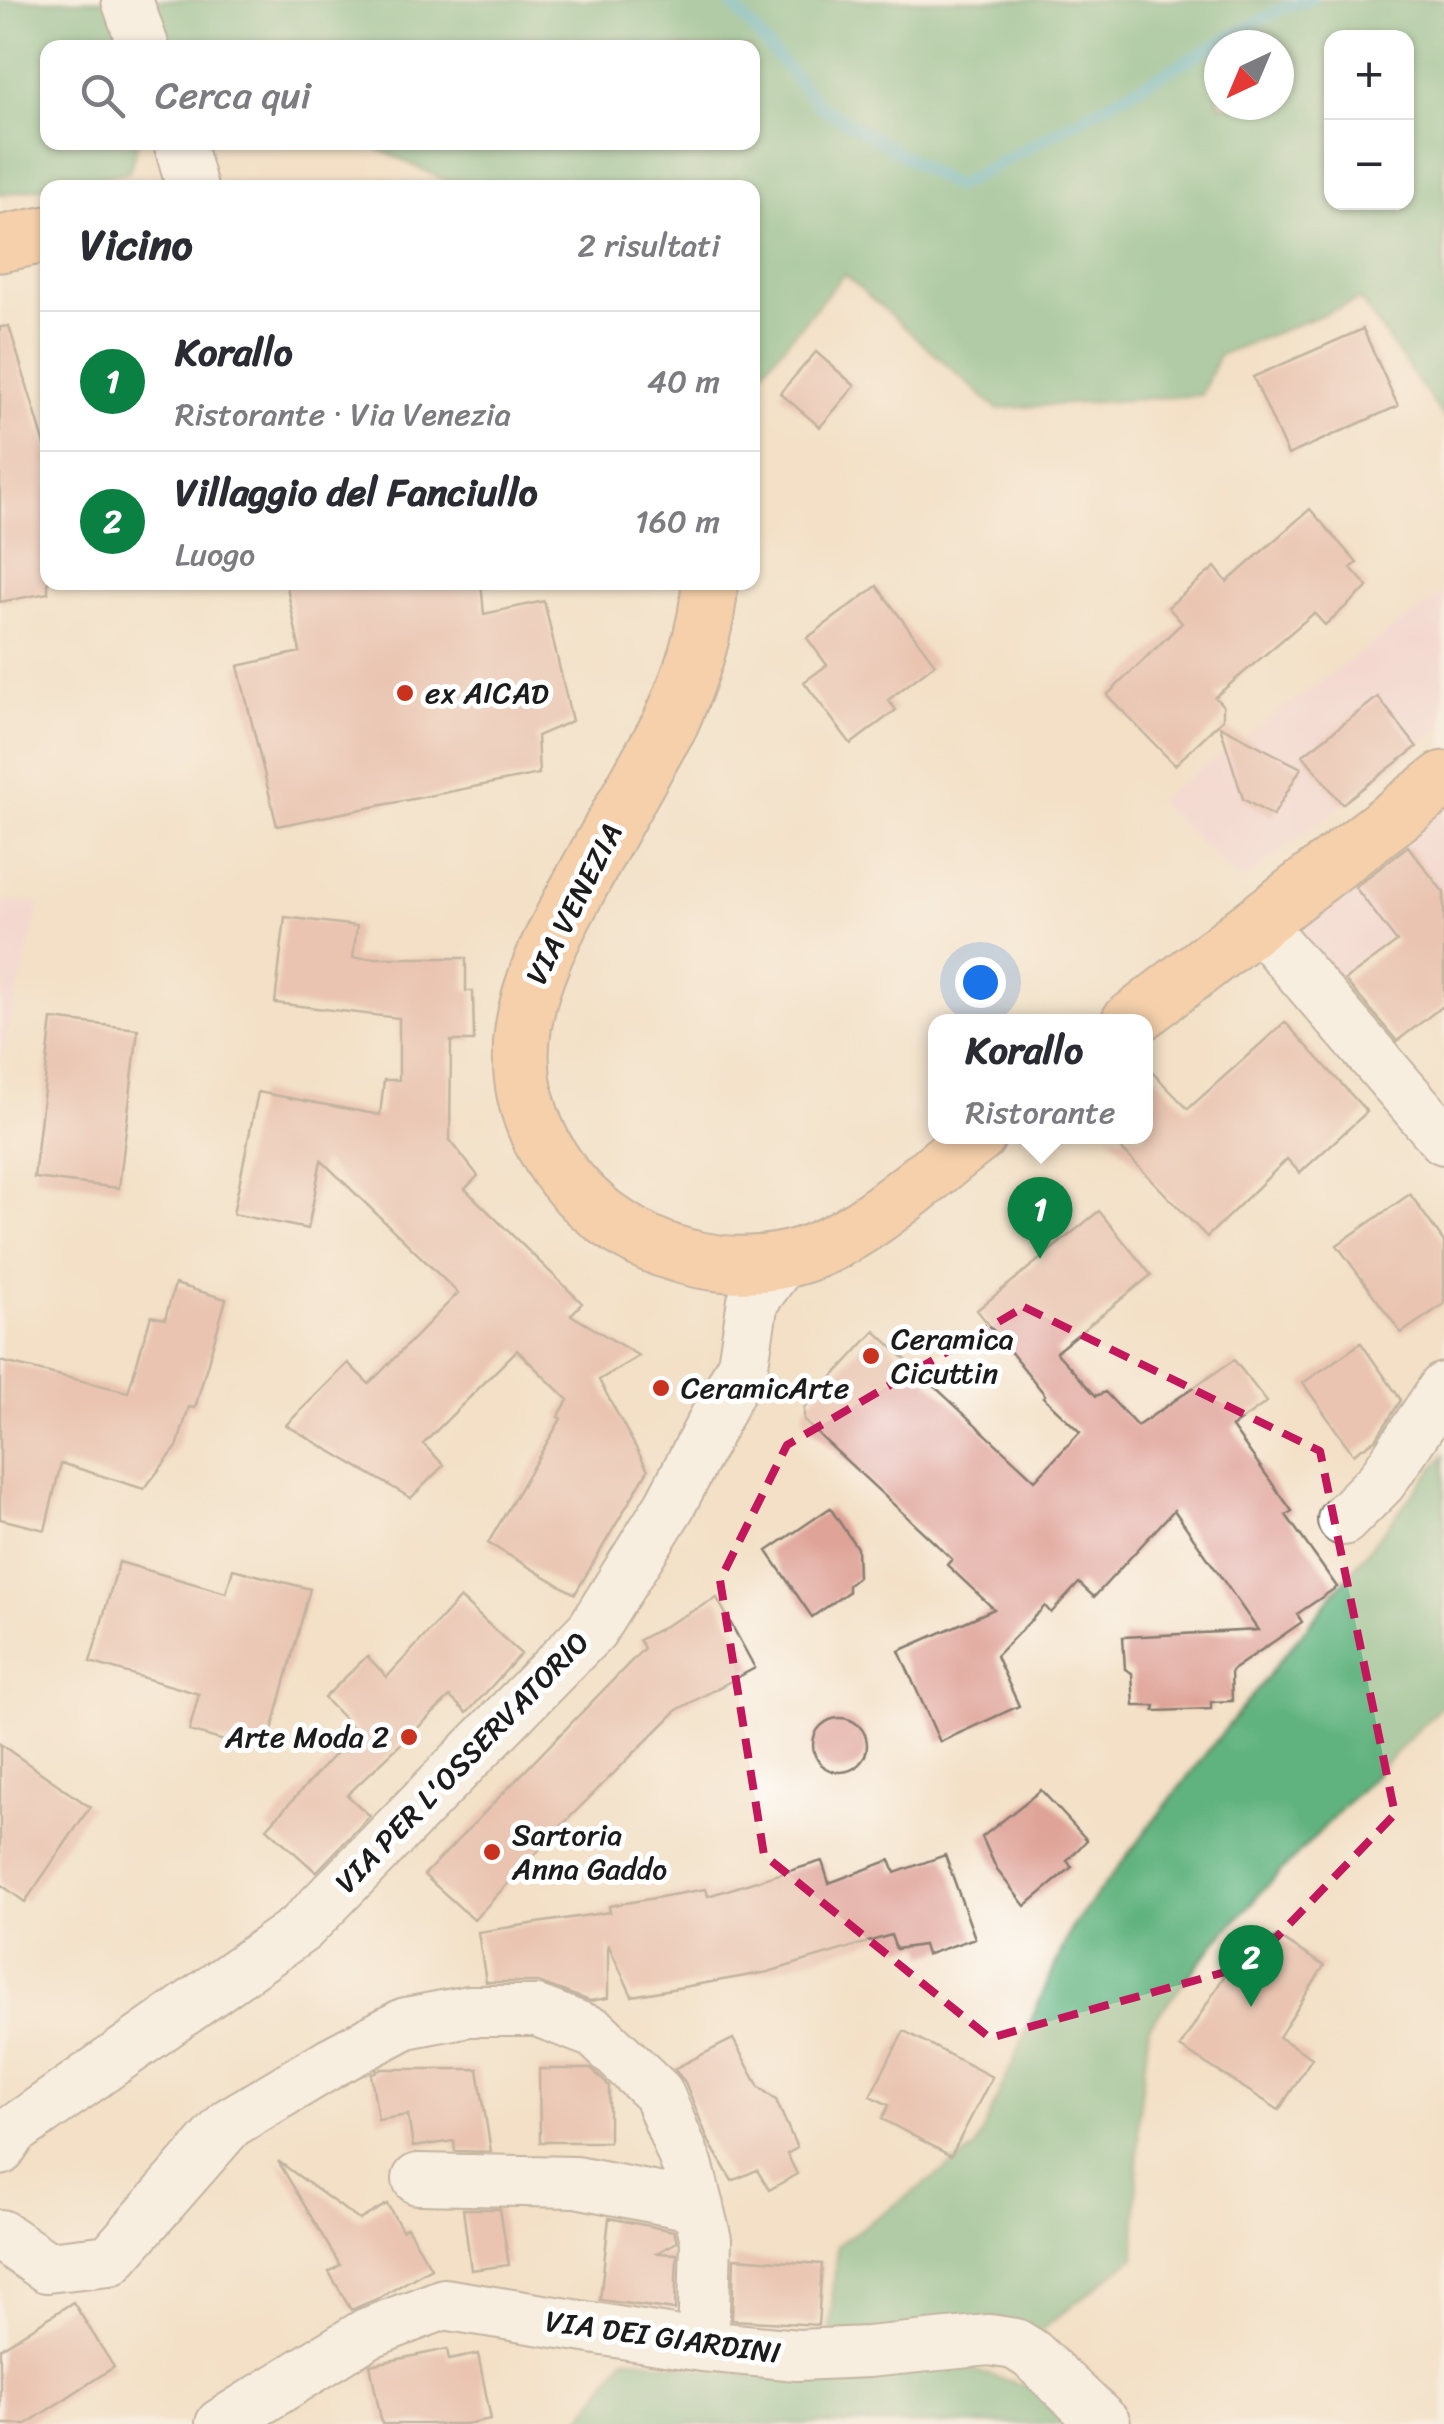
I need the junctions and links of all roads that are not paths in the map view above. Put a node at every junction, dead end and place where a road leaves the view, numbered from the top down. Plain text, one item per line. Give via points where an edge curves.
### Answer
1 (127, 0) edge
2 (141, 40) edge
3 (181, 150) edge
4 (190, 180) edge
5 (40, 236) edge
6 (0, 244) edge
7 (710, 590) edge
8 (1444, 779) edge
9 (1258, 924) junction
10 (1140, 1014) edge
11 (1444, 1139) edge
12 (967, 1144) edge
13 (784, 1260) junction
14 (1444, 1388) edge
15 (1343, 1520) dead end
16 (0, 2150) edge
17 (418, 2179) dead end
18 (698, 2206) junction
19 (0, 2234) edge
20 (703, 2346) junction
21 (221, 2424) edge
22 (1105, 2424) edge

1 - 2 street
3 - 4 street
5 - 6 main road
7 - 13 main road, VIA VENEZIA via 708,615 670,724 544,953 529,992 522,1063 532,1114 556,1164 619,1230 711,1263
8 - 9 main road
9 - 10 main road
9 - 11 street
12 - 13 main road, VIA VENEZIA via 854,1230
13 - 16 street, VIA PER L'OSSERVATORIO via 753,1301 742,1364 670,1506 592,1630 301,1928 13,2131
14 - 15 street via 1381,1482
17 - 18 street via 576,2182
18 - 19 street via 658,2094 595,2033 537,2011 470,2011 406,2024 230,2123 110,2260 47,2266
18 - 20 street via 706,2240
20 - 21 street, VIA DEI GIARDINI via 444,2304 368,2332
20 - 22 street, VIA DEI GIARDINI via 797,2356 989,2340 1015,2344

